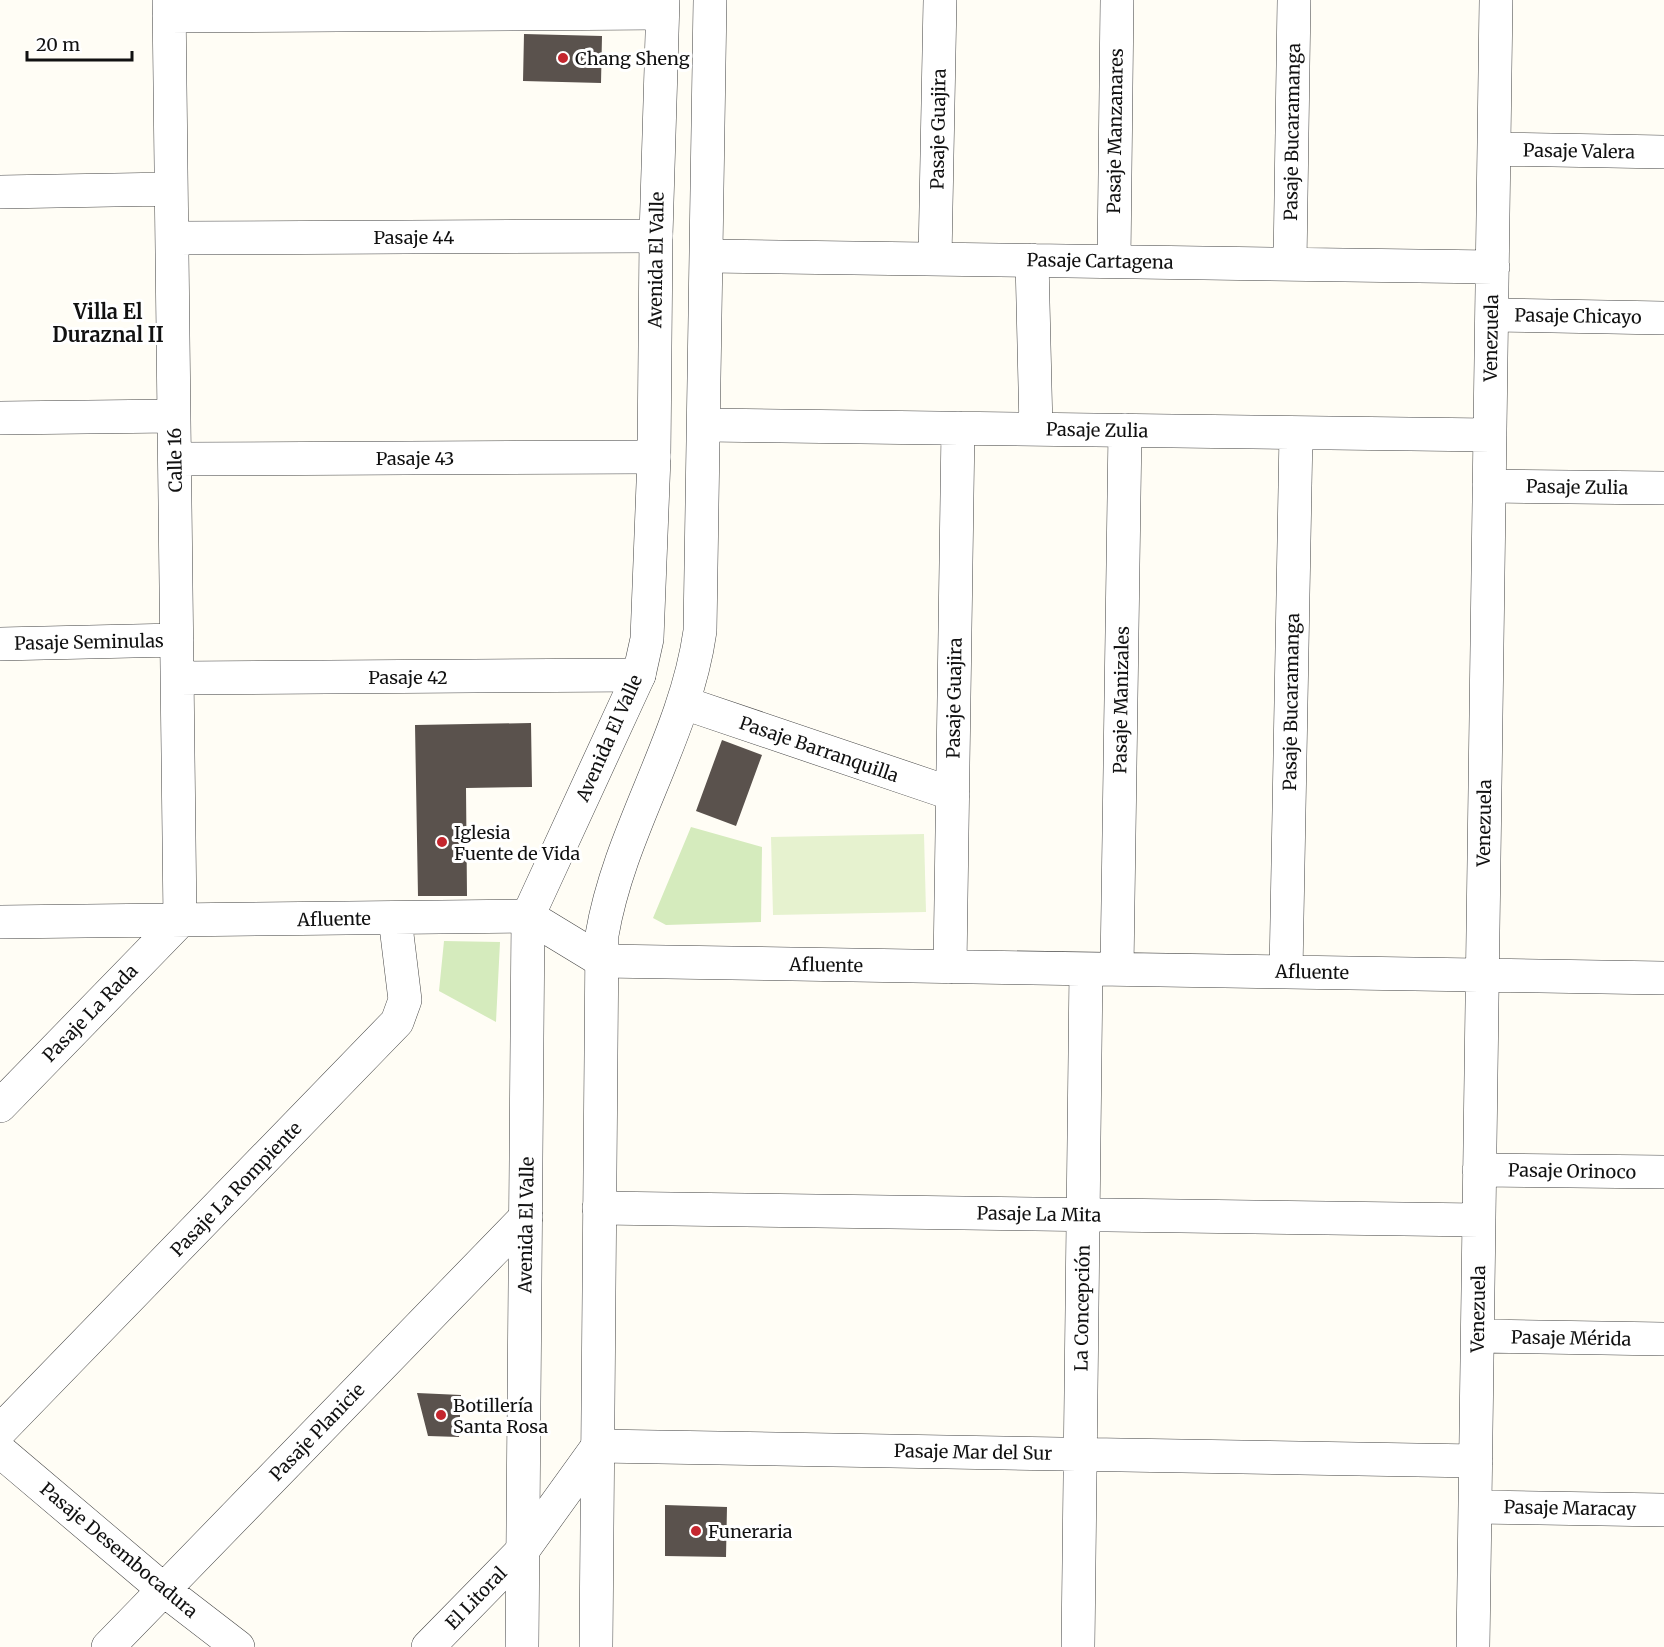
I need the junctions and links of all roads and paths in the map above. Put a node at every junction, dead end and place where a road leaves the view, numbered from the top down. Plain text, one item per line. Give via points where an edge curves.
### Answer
1 (710, 0) edge
2 (940, 0) edge
3 (1117, 0) edge
4 (1294, 0) edge
5 (1496, 0) edge
6 (663, 7) edge
7 (169, 8) edge
8 (1494, 149) junction
9 (1664, 152) edge
10 (171, 189) junction
11 (0, 192) edge
12 (656, 236) junction
13 (172, 238) junction
14 (707, 256) junction
15 (935, 259) junction
16 (1032, 260) junction
17 (1114, 261) junction
18 (1290, 264) junction
19 (1493, 267) junction
20 (1492, 315) junction
21 (1664, 318) edge
22 (174, 416) junction
23 (0, 418) edge
24 (705, 425) junction
25 (958, 429) junction
26 (1036, 429) junction
27 (1125, 430) junction
28 (1296, 433) junction
29 (1490, 435) junction
30 (654, 457) junction
31 (175, 459) junction
32 (1489, 486) junction
33 (1664, 488) edge
34 (177, 640) junction
35 (0, 644) edge
36 (639, 675) junction
37 (178, 678) junction
38 (684, 703) junction
39 (953, 794) junction
40 (528, 916) junction
41 (395, 918) junction
42 (180, 921) junction
43 (0, 922) edge
44 (602, 961) junction
45 (950, 967) junction
46 (1101, 969) junction
47 (1286, 972) junction
48 (1482, 975) junction
49 (1664, 978) edge
50 (0, 1106) edge
51 (1479, 1170) junction
52 (1664, 1172) edge
53 (599, 1208) junction
54 (1083, 1215) junction
55 (526, 1217) junction
56 (1479, 1220) junction
57 (1478, 1336) junction
58 (1664, 1339) edge
59 (0, 1431) edge
60 (598, 1446) junction
61 (0, 1451) edge
62 (1080, 1454) junction
63 (1476, 1461) junction
64 (1475, 1507) junction
65 (1664, 1510) edge
66 (523, 1550) junction
67 (164, 1590) junction
68 (108, 1647) edge
69 (238, 1647) edge
70 (428, 1647) edge
71 (522, 1647) edge
72 (596, 1647) edge
73 (1078, 1647) edge
74 (1473, 1647) edge

1 - 14 street
2 - 15 street, Pasaje Guajira
3 - 17 street, Pasaje Manzanares
4 - 18 street, Pasaje Bucaramanga
5 - 8 street, Venezuela
6 - 7 street
6 - 12 street, Avenida El Valle
7 - 10 street, Calle 16
8 - 9 street, Pasaje Valera
8 - 19 street, Venezuela
10 - 11 street
10 - 13 street, Calle 16
12 - 13 street, Pasaje 44
12 - 30 street, Avenida El Valle
13 - 22 street, Calle 16
14 - 15 street, Pasaje Cartagena
14 - 24 street
15 - 16 street, Pasaje Cartagena
16 - 17 street, Pasaje Cartagena
16 - 26 street
17 - 18 street, Pasaje Cartagena
18 - 19 street, Pasaje Cartagena
19 - 20 street, Venezuela
20 - 21 street, Pasaje Chicayo
20 - 29 street, Venezuela
22 - 23 street
22 - 31 street, Calle 16
24 - 25 street, Pasaje Zulia
24 - 38 street via 701,607 696,654
25 - 26 street, Pasaje Zulia
25 - 39 street, Pasaje Guajira
26 - 27 street, Pasaje Zulia
27 - 28 street, Pasaje Zulia
27 - 46 street, Pasaje Manizales
28 - 29 street, Pasaje Zulia
28 - 47 street, Pasaje Bucaramanga
29 - 32 street, Venezuela
30 - 31 street, Pasaje 43
30 - 36 street, Avenida El Valle via 647,639
31 - 34 street, Calle 16
32 - 33 street, Pasaje Zulia
32 - 48 street, Venezuela
34 - 35 street, Pasaje Seminulas
34 - 37 street, Calle 16
36 - 37 street, Pasaje 42
36 - 40 street, Avenida El Valle
37 - 42 street, Calle 16
38 - 39 street, Pasaje Barranquilla
38 - 44 street via 614,884 602,935
39 - 45 street, Pasaje Guajira
40 - 41 street, Afluente
40 - 44 street
40 - 55 street, Avenida El Valle
41 - 42 street, Afluente
41 - 59 street, Pasaje La Rompiente via 405,1000 397,1022
42 - 43 street, Afluente
42 - 50 street, Pasaje La Rada
44 - 45 street, Afluente
44 - 53 street
45 - 46 street, Afluente
46 - 47 street, Afluente
46 - 54 street, La Concepción
47 - 48 street, Afluente
48 - 49 street, Afluente
48 - 51 street, Venezuela
51 - 52 street, Pasaje Orinoco
51 - 56 street, Venezuela
53 - 54 street, Pasaje La Mita
53 - 60 street
54 - 56 street, Pasaje La Mita
54 - 62 street, La Concepción
55 - 66 street, Avenida El Valle
55 - 67 street, Pasaje Planicie
56 - 57 street, Venezuela
57 - 58 street, Pasaje Mérida
57 - 63 street, Venezuela
60 - 62 street, Pasaje Mar del Sur
60 - 66 street
60 - 72 street
61 - 67 street, Pasaje Desembocadura
62 - 63 street, Pasaje Mar del Sur
62 - 73 street, La Concepción
63 - 64 street, Venezuela
64 - 65 street, Pasaje Maracay
64 - 74 street, Venezuela
66 - 70 street, El Litoral
66 - 71 street, Avenida El Valle
67 - 68 street, Pasaje Planicie
67 - 69 street, Pasaje Desembocadura

